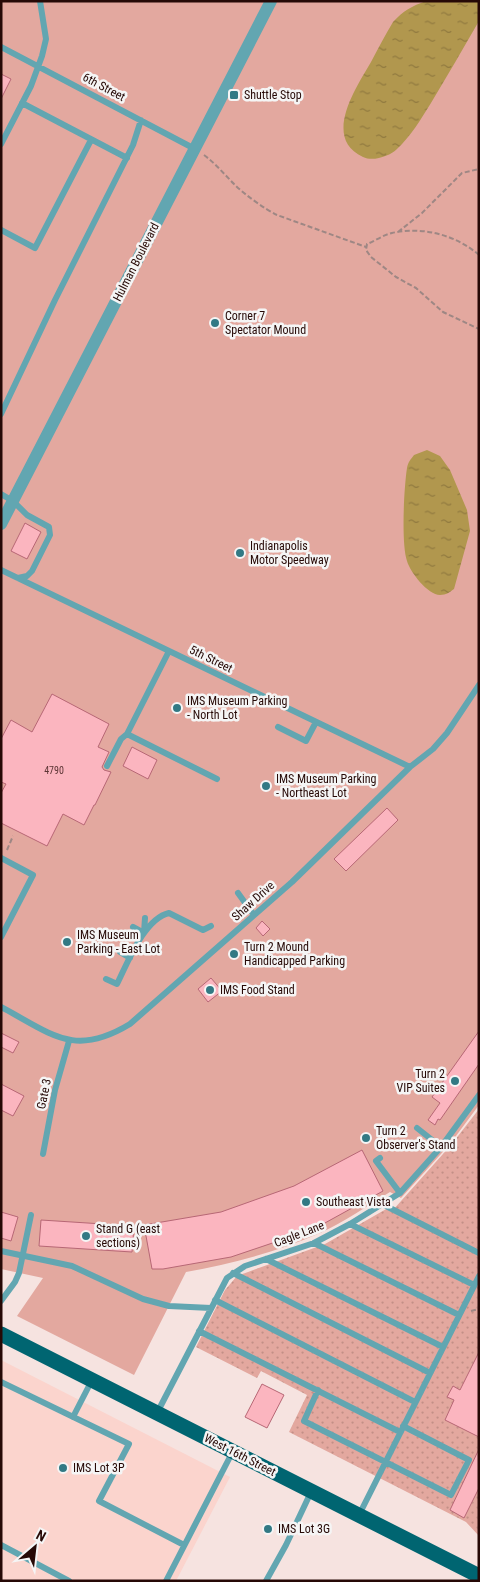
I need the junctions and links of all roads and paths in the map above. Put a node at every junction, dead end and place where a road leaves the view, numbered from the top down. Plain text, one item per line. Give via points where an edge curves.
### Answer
1 (40, 1) edge
2 (272, 1) edge
3 (1, 47) edge
4 (37, 65) junction
5 (22, 103) junction
6 (141, 120) junction
7 (91, 140) junction
8 (1, 144) edge
9 (195, 149) junction
10 (127, 158) junction
11 (479, 169) edge
12 (1, 230) edge
13 (396, 233) junction
14 (366, 247) junction
15 (479, 255) edge
16 (479, 328) edge
17 (1, 414) edge
18 (479, 431) edge
19 (479, 437) edge
20 (1, 494) edge
21 (13, 501) junction
22 (1, 524) edge
23 (1, 570) edge
24 (16, 578) junction
25 (169, 651) junction
26 (479, 685) edge
27 (316, 722) junction
28 (278, 727) dead end
29 (126, 734) junction
30 (107, 766) dead end
31 (410, 767) junction
32 (217, 779) dead end
33 (14, 836) dead end
34 (2, 859) edge
35 (238, 893) dead end
36 (254, 915) junction
37 (145, 918) dead end
38 (211, 926) dead end
39 (133, 927) dead end
40 (144, 932) junction
41 (1, 937) edge
42 (120, 952) dead end
43 (130, 958) junction
44 (106, 979) dead end
45 (1, 1008) edge
46 (69, 1041) junction
47 (479, 1095) edge
48 (417, 1128) dead end
49 (441, 1147) junction
50 (44, 1154) dead end
51 (380, 1158) dead end
52 (400, 1193) junction
53 (382, 1204) junction
54 (31, 1215) dead end
55 (350, 1224) junction
56 (314, 1243) junction
57 (1, 1251) edge
58 (479, 1253) edge
59 (23, 1256) junction
60 (266, 1259) junction
61 (233, 1272) junction
62 (479, 1276) edge
63 (474, 1285) junction
64 (214, 1300) junction
65 (1, 1302) edge
66 (211, 1308) junction
67 (459, 1315) junction
68 (199, 1330) junction
69 (1, 1334) edge
70 (443, 1347) junction
71 (430, 1372) junction
72 (92, 1380) junction
73 (1, 1382) edge
74 (318, 1390) junction
75 (415, 1402) junction
76 (157, 1413) junction
77 (72, 1417) junction
78 (402, 1429) junction
79 (233, 1451) junction
80 (386, 1463) junction
81 (311, 1491) junction
82 (358, 1515) junction
83 (1, 1545) edge
84 (184, 1545) junction
85 (479, 1576) edge
86 (69, 1581) edge
87 (166, 1581) edge
88 (266, 1581) edge

1 - 4 lane via 46,38
2 - 9 street, Hulman Boulevard
3 - 4 lane, 6th Street
4 - 5 lane
4 - 6 lane, 6th Street
5 - 7 lane
5 - 8 lane
6 - 9 lane, 6th Street
6 - 10 lane
7 - 10 lane
7 - 12 lane via 35,248
9 - 14 path via 265,209
9 - 21 street, Hulman Boulevard
10 - 17 lane
11 - 13 path via 462,173 422,213
13 - 14 path
13 - 15 path via 412,231 447,236
14 - 16 path via 371,257 416,288 442,312
18 - 19 path
20 - 21 lane
21 - 22 street, Hulman Boulevard
21 - 24 lane via 50,530 32,571 28,576
23 - 24 lane, 5th Street
24 - 25 lane, 5th Street
25 - 27 lane, 5th Street
25 - 29 lane
26 - 31 lane, Shaw Drive via 447,733
27 - 28 lane via 306,741
27 - 31 lane, 5th Street
29 - 30 lane
29 - 32 lane
31 - 36 lane, Shaw Drive
33 - 34 path
34 - 41 lane via 33,875
35 - 36 lane
36 - 46 lane, Shaw Drive via 130,1024 99,1039
37 - 40 lane
38 - 40 lane via 203,930 182,916 169,913 161,915
39 - 40 lane
40 - 43 lane
42 - 43 lane
43 - 44 lane via 117,984
45 - 46 lane, Shaw Drive
46 - 50 lane, Gate 3 via 55,1090
47 - 49 lane, Cagle Lane
48 - 49 lane
49 - 52 lane, Cagle Lane
51 - 52 lane via 376,1161
52 - 53 lane, Cagle Lane
53 - 55 lane, Cagle Lane
53 - 58 lane
54 - 59 lane
55 - 56 lane, Cagle Lane
55 - 63 lane
56 - 60 lane, Cagle Lane
56 - 67 lane
57 - 59 lane
59 - 65 lane via 15,1282
59 - 66 lane via 72,1266 143,1299 169,1306
60 - 61 lane, Cagle Lane
60 - 70 lane
61 - 64 lane
61 - 71 lane
62 - 63 lane
63 - 67 lane
64 - 66 lane
64 - 75 lane
66 - 68 lane
67 - 70 lane
68 - 74 lane
68 - 76 lane
69 - 72 main road, West 16th Street
70 - 71 lane
71 - 75 lane
72 - 76 main road, West 16th Street
72 - 77 lane
73 - 77 lane
74 - 78 lane
74 - 80 lane via 304,1422
75 - 78 lane
76 - 79 main road, West 16th Street
77 - 84 lane via 129,1444 99,1501
78 - 80 lane
78 - 80 lane via 469,1460 451,1495
79 - 81 main road, West 16th Street
79 - 84 lane
80 - 82 lane
81 - 82 main road, West 16th Street
81 - 88 lane
82 - 85 main road, West 16th Street
83 - 86 lane
84 - 87 lane

